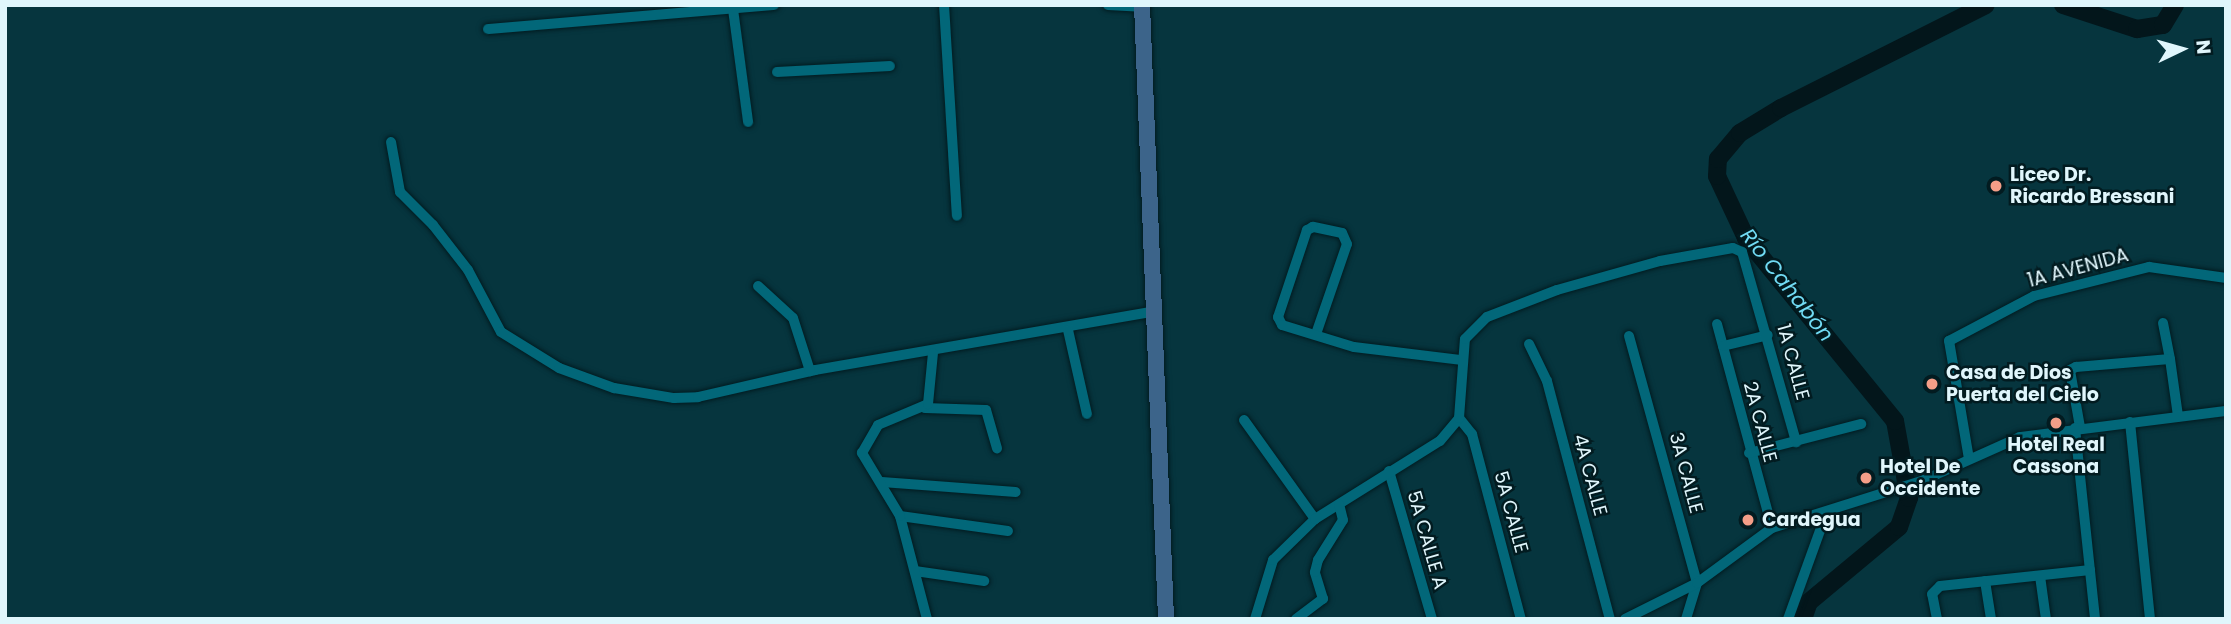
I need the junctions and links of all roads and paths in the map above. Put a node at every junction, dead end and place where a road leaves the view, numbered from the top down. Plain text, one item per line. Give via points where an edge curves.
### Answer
1 (774, 5) edge
2 (944, 5) edge
3 (1108, 5) edge
4 (1141, 6) edge
5 (733, 9) junction
6 (488, 29) dead end
7 (890, 66) dead end
8 (777, 72) dead end
9 (748, 122) dead end
10 (391, 142) dead end
11 (957, 216) dead end
12 (2226, 278) edge
13 (758, 286) dead end
14 (1150, 312) junction
15 (2164, 323) dead end
16 (1717, 324) dead end
17 (1068, 330) junction
18 (1315, 334) junction
19 (1768, 335) junction
20 (1629, 337) dead end
21 (1529, 344) dead end
22 (1723, 346) junction
23 (933, 353) junction
24 (2171, 359) junction
25 (1462, 360) junction
26 (810, 372) junction
27 (925, 408) junction
28 (2226, 411) edge
29 (1087, 414) dead end
30 (2178, 416) junction
31 (1459, 418) junction
32 (1244, 420) dead end
33 (2130, 422) junction
34 (1861, 425) dead end
35 (2078, 428) junction
36 (1796, 442) junction
37 (997, 448) dead end
38 (1749, 453) junction
39 (1969, 459) junction
40 (1389, 471) junction
41 (882, 482) junction
42 (1016, 492) dead end
43 (1339, 505) junction
44 (1826, 514) junction
45 (900, 516) junction
46 (1315, 519) junction
47 (1772, 528) junction
48 (1008, 531) dead end
49 (2090, 570) junction
50 (915, 571) junction
51 (2040, 576) junction
52 (984, 581) dead end
53 (1985, 581) junction
54 (1698, 583) junction
55 (927, 619) edge
56 (1166, 619) edge
57 (1255, 619) edge
58 (1296, 619) edge
59 (1432, 619) edge
60 (1521, 619) edge
61 (1610, 619) edge
62 (1625, 619) edge
63 (1686, 619) edge
64 (1788, 619) edge
65 (1937, 619) edge
66 (1991, 619) edge
67 (2046, 619) edge
68 (2095, 619) edge
69 (2150, 619) edge

1 - 5 street
2 - 11 street
3 - 4 street
4 - 14 main road
5 - 6 street
5 - 9 street
7 - 8 street
10 - 26 street via 400,192 468,270 501,332 559,368 614,388 674,398
12 - 39 street, 1A AVENIDA via 2149,267 2034,296 1949,341
13 - 26 street via 793,318
14 - 17 street
14 - 56 main road
15 - 24 street
16 - 22 street, 2A CALLE
17 - 23 street
17 - 29 street
18 - 18 street via 1282,325 1278,317 1307,229 1313,227 1342,233 1347,244
18 - 25 street via 1354,347
19 - 22 street
19 - 25 street, 1A CALLE via 1742,252 1733,248 1660,261 1557,290 1486,317 1465,339
19 - 36 street, 1A CALLE
20 - 54 street, 3A CALLE
21 - 61 street, 4A CALLE via 1548,381
22 - 38 street, 2A CALLE
23 - 26 street
23 - 27 street via 931,396
24 - 30 street
24 - 35 street via 2072,368
25 - 31 street
27 - 37 street via 986,410
27 - 41 street via 886,420 868,438 862,453
28 - 30 street
30 - 33 street
31 - 40 street via 1440,441
31 - 60 street, 5A CALLE via 1472,434
32 - 46 street
33 - 35 street
33 - 69 street
34 - 36 street
35 - 39 street via 2020,437
35 - 49 street
36 - 38 street
38 - 47 street, 2A CALLE
39 - 44 street
40 - 43 street
40 - 59 street, 5A CALLE A
41 - 42 street
41 - 45 street
43 - 46 street
43 - 58 street via 1343,520 1315,572 1323,599
44 - 47 street
44 - 64 street
45 - 48 street
45 - 50 street
46 - 57 street via 1273,560
47 - 54 street
49 - 51 street
49 - 68 street
50 - 52 street
50 - 55 street
51 - 53 street
51 - 67 street
53 - 65 street via 1936,589 1932,594
53 - 66 street
54 - 62 street
54 - 63 street

